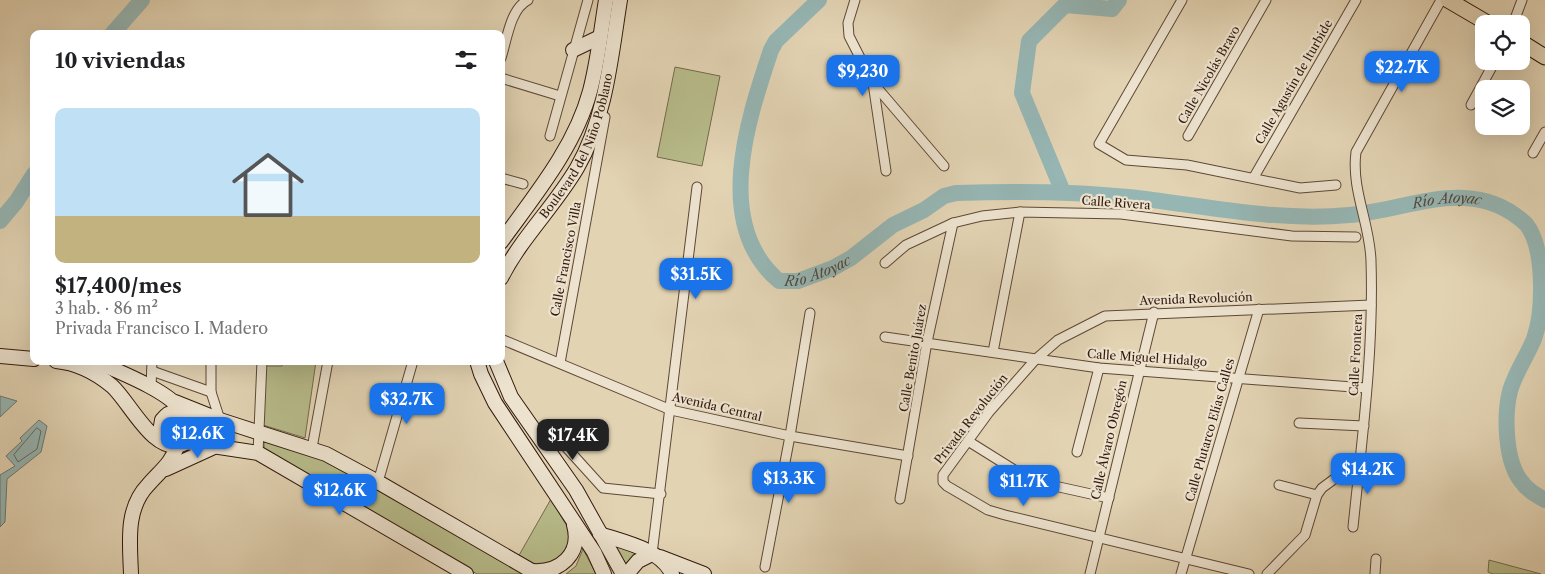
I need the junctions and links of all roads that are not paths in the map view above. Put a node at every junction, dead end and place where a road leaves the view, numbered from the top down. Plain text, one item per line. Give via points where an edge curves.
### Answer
1 (588, 0) edge
2 (606, 0) edge
3 (620, 0) edge
4 (855, 0) edge
5 (1182, 0) edge
6 (1266, 0) edge
7 (1356, 0) edge
8 (1441, 0) edge
9 (1448, 0) edge
10 (1522, 0) edge
11 (524, 2) edge
12 (1475, 15) edge
13 (1517, 15) edge
14 (600, 37) junction
15 (505, 48) edge
16 (1530, 48) edge
17 (573, 50) junction
18 (1545, 57) edge
19 (1490, 70) edge
20 (505, 79) edge
21 (873, 83) junction
22 (560, 96) junction
23 (1470, 105) dead end
24 (606, 117) dead end
25 (1545, 132) edge
26 (550, 136) dead end
27 (1188, 136) dead end
28 (1533, 153) dead end
29 (944, 166) dead end
30 (886, 171) dead end
31 (1254, 177) junction
32 (505, 179) edge
33 (523, 184) dead end
34 (1336, 185) dead end
35 (697, 187) dead end
36 (1020, 212) junction
37 (953, 223) junction
38 (505, 236) edge
39 (1356, 237) dead end
40 (885, 264) dead end
41 (505, 271) edge
42 (1371, 305) junction
43 (1259, 309) junction
44 (1154, 312) junction
45 (810, 313) dead end
46 (885, 337) dead end
47 (505, 341) edge
48 (927, 342) junction
49 (0, 347) edge
50 (30, 350) edge
51 (993, 352) junction
52 (0, 356) edge
53 (30, 359) edge
54 (1035, 360) junction
55 (560, 364) junction
56 (76, 365) edge
57 (103, 365) edge
58 (211, 365) edge
59 (262, 365) edge
60 (327, 365) edge
61 (412, 365) edge
62 (479, 365) edge
63 (498, 365) edge
64 (152, 366) edge
65 (1099, 368) junction
66 (1138, 370) junction
67 (1239, 378) junction
68 (151, 388) junction
69 (1366, 388) junction
70 (211, 392) junction
71 (185, 410) junction
72 (671, 410) junction
73 (220, 420) junction
74 (1298, 423) dead end
75 (1364, 426) junction
76 (259, 433) junction
77 (790, 436) junction
78 (968, 441) junction
79 (178, 444) junction
80 (565, 446) dead end
81 (216, 447) junction
82 (312, 448) junction
83 (1077, 452) dead end
84 (258, 453) junction
85 (908, 456) junction
86 (1360, 460) junction
87 (165, 469) junction
88 (378, 482) junction
89 (1279, 485) dead end
90 (661, 494) junction
91 (1317, 496) junction
92 (1108, 498) junction
93 (900, 499) dead end
94 (570, 515) junction
95 (1353, 527) dead end
96 (600, 534) junction
97 (1100, 537) junction
98 (652, 554) junction
99 (1186, 558) junction
100 (1376, 559) dead end
101 (765, 567) dead end
102 (535, 573) edge
103 (130, 574) edge
104 (466, 574) edge
105 (604, 574) edge
106 (623, 574) edge
107 (627, 574) edge
108 (672, 574) edge
109 (704, 574) edge
110 (1090, 574) edge
111 (1181, 574) edge
112 (1249, 574) edge
113 (1266, 574) edge
114 (1375, 574) edge

1 - 17 street
2 - 14 street, Boulevard del Niño Poblano
3 - 41 street, Boulevard del Niño Poblano via 608,74 590,140 562,192 523,242
4 - 21 street via 848,24 853,46
5 - 31 street via 1099,144 1126,160 1188,165
6 - 27 street, Calle Nicolás Bravo
7 - 31 street, Calle Agustín de Iturbide
8 - 42 street, Calle Frontera via 1360,141 1354,164 1372,259
9 - 12 main road
10 - 13 street
11 - 15 street
14 - 17 street
14 - 38 street, Boulevard del Niño Poblano via 590,92 561,158
16 - 18 main road
17 - 22 street
19 - 23 street
20 - 22 street
21 - 29 street
21 - 30 street
22 - 26 street
24 - 55 street, Calle Francisco Villa
25 - 28 street
31 - 34 street via 1300,188
32 - 33 street
35 - 72 street
36 - 37 street, Calle Rivera
36 - 39 street, Calle Rivera via 1121,214 1292,236
36 - 51 street
37 - 40 street, Calle Rivera via 906,245
37 - 48 street, Calle Benito Juárez
42 - 43 street, Avenida Revolución
42 - 69 street, Calle Frontera
43 - 44 street, Avenida Revolución
43 - 67 street, Calle Plutarco Elías Calles
44 - 54 street, Avenida Revolución via 1105,316 1058,340
44 - 66 street, Calle Álvaro Obregón
45 - 77 street
46 - 48 street, Calle Miguel Hidalgo
47 - 55 street, Avenida Central
48 - 51 street, Calle Miguel Hidalgo
48 - 85 street, Calle Benito Juárez
49 - 50 street
51 - 54 street, Calle Miguel Hidalgo
52 - 53 street
54 - 65 street, Calle Miguel Hidalgo
54 - 78 street, Privada Revolución
55 - 72 street, Avenida Central
56 - 79 street via 100,378 123,398 156,439
57 - 68 street
58 - 70 street
59 - 76 street
60 - 82 street
61 - 88 street
62 - 94 street via 495,403
63 - 96 street via 511,397 576,490
64 - 68 street
64 - 70 street
65 - 66 street, Calle Miguel Hidalgo
65 - 83 street
66 - 67 street, Calle Miguel Hidalgo
66 - 92 street, Calle Álvaro Obregón
67 - 69 street, Calle Miguel Hidalgo
67 - 99 street, Calle Plutarco Elías Calles
68 - 71 street
69 - 75 street, Calle Frontera
70 - 73 street
71 - 73 street
71 - 79 street via 193,430
71 - 79 street via 171,412 162,420 160,432
72 - 77 street, Avenida Central
72 - 90 street
73 - 76 street
74 - 75 street
75 - 86 street, Calle Frontera
76 - 82 street
76 - 84 street
77 - 85 street, Avenida Central
77 - 101 street
78 - 92 street via 1032,480
78 - 97 street, Privada Revolución via 943,475 947,486 988,510
79 - 81 street
79 - 87 street
80 - 90 street via 603,488
81 - 84 street
81 - 87 street
82 - 88 street
84 - 104 street
85 - 93 street, Calle Benito Juárez
86 - 91 street via 1330,481
86 - 95 street, Calle Frontera
87 - 103 street via 136,500 131,516
88 - 102 street
89 - 91 street
90 - 98 street
91 - 113 street via 1305,535
92 - 97 street, Calle Álvaro Obregón
94 - 102 street via 575,526 574,551 557,568
94 - 105 street
96 - 98 street
96 - 106 street
97 - 99 street
97 - 110 street, Calle Álvaro Obregón
98 - 107 street via 638,561
98 - 108 street
98 - 109 street
99 - 111 street, Calle Plutarco Elías Calles
99 - 112 street
100 - 114 street

